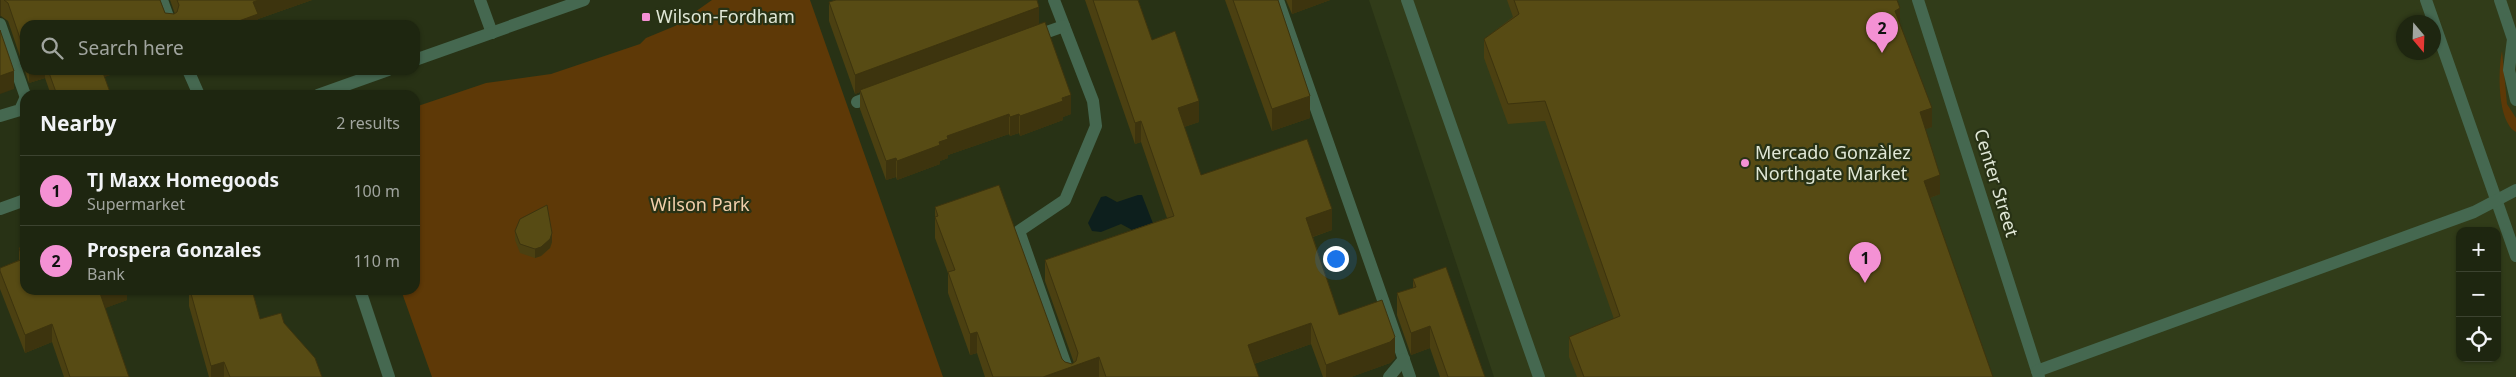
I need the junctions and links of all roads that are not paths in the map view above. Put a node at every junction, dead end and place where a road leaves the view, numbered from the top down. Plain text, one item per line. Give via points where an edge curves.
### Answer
1 (162, 0) edge
2 (480, 0) edge
3 (584, 0) edge
4 (1054, 0) edge
5 (1278, 0) edge
6 (1407, 0) edge
7 (1918, 0) edge
8 (2426, 0) edge
9 (2500, 0) edge
10 (169, 20) edge
11 (0, 24) edge
12 (1064, 26) junction
13 (492, 33) junction
14 (2514, 37) edge
15 (1019, 43) edge
16 (420, 58) edge
17 (190, 75) edge
18 (374, 75) edge
19 (23, 90) edge
20 (197, 90) edge
21 (332, 90) edge
22 (884, 92) edge
23 (2516, 100) edge
24 (857, 102) dead end
25 (20, 110) edge
26 (0, 116) edge
27 (2516, 190) edge
28 (2496, 200) junction
29 (20, 202) edge
30 (0, 209) edge
31 (2516, 256) edge
32 (362, 295) edge
33 (1404, 359) junction
34 (2038, 374) edge
35 (388, 377) edge
36 (1070, 377) edge
37 (1389, 377) edge
38 (1410, 377) edge
39 (1539, 377) edge

1 - 10 street
2 - 13 street
3 - 13 street
4 - 12 street
5 - 33 street
6 - 39 street
7 - 34 street, Center Street
8 - 28 street
9 - 14 street
11 - 19 street
12 - 15 street
12 - 36 street via 1093,102 1096,126 1065,200 1019,231
13 - 16 street
14 - 23 street via 2509,70
17 - 20 street
18 - 21 street
22 - 24 street
25 - 26 street
27 - 28 street
28 - 31 street
28 - 34 street via 2474,212
29 - 30 street
32 - 35 street
33 - 37 street
33 - 38 street

